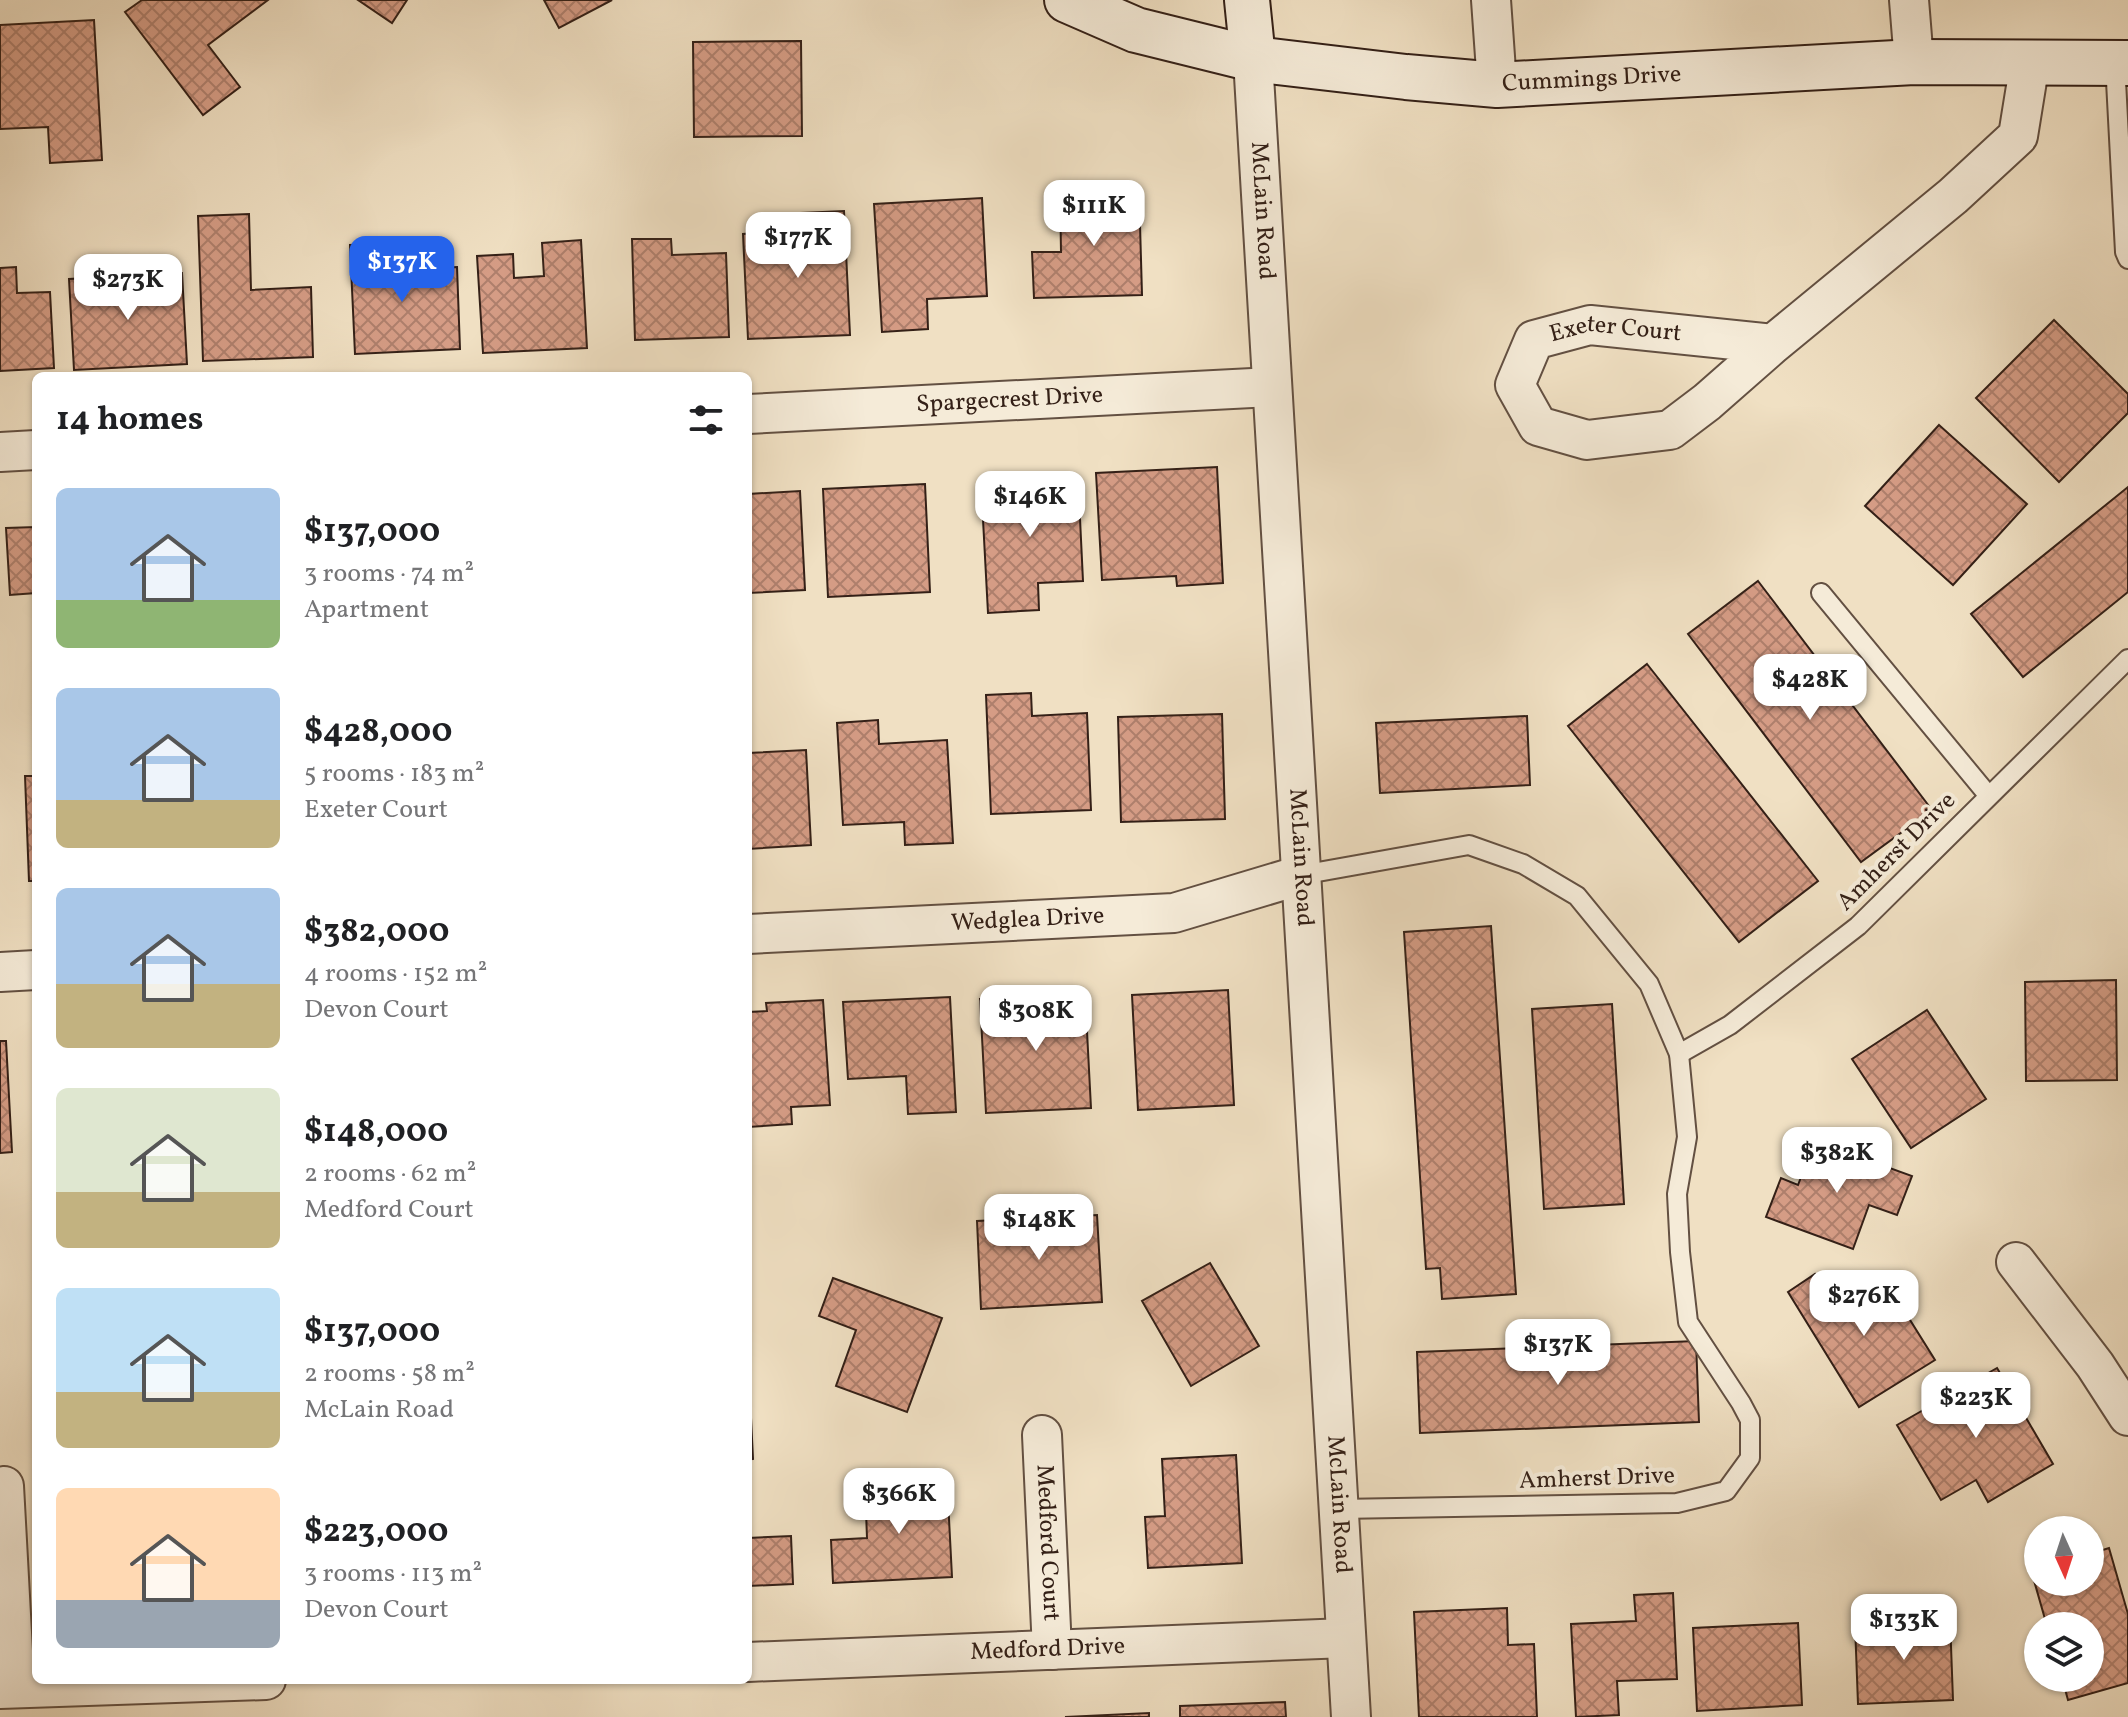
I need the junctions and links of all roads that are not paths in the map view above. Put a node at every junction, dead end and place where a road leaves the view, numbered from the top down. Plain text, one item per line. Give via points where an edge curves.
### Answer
1 (1067, 0) edge
2 (1247, 0) edge
3 (1491, 0) edge
4 (1909, 0) edge
5 (1253, 59) junction
6 (1914, 62) junction
7 (2030, 62) junction
8 (2122, 62) edge
9 (1497, 85) junction
10 (2128, 259) edge
11 (1773, 344) junction
12 (1272, 387) junction
13 (752, 414) edge
14 (32, 450) edge
15 (0, 452) edge
16 (1821, 593) dead end
17 (2128, 659) edge
18 (1988, 795) junction
19 (1301, 875) junction
20 (752, 934) edge
21 (32, 970) edge
22 (0, 972) edge
23 (1679, 1054) junction
24 (2016, 1262) dead end
25 (2128, 1416) edge
26 (1042, 1435) dead end
27 (4, 1486) dead end
28 (1339, 1509) junction
29 (1346, 1638) junction
30 (1052, 1650) junction
31 (752, 1662) edge
32 (151, 1684) edge
33 (8, 1689) edge
34 (1351, 1717) edge

1 - 5 street, Cummings Drive via 1136,30
2 - 5 street, McLain Road
3 - 9 street
4 - 6 street
5 - 9 street, Cummings Drive
5 - 12 street, McLain Road
6 - 7 street, Cummings Drive
6 - 9 street, Cummings Drive
7 - 8 street, Cummings Drive
7 - 11 street, Exeter Court via 2018,136
8 - 10 lane
11 - 11 street, Exeter Court via 1590,325 1534,340 1515,385 1538,426 1587,440 1670,430
12 - 13 street, Spargecrest Drive
12 - 19 street, McLain Road
14 - 15 street
16 - 18 lane
17 - 18 lane, Amherst Drive
18 - 23 lane, Amherst Drive via 1858,926 1730,1025
19 - 20 street, Wedglea Drive via 1174,913
19 - 23 lane, Amherst Drive via 1469,845 1523,864 1577,896 1649,984
19 - 28 street, McLain Road
21 - 22 street
23 - 28 lane, Amherst Drive via 1687,1137 1677,1194 1688,1322 1750,1420 1750,1458 1726,1491 1677,1503
24 - 25 street
26 - 30 street, Medford Court
27 - 33 street
28 - 29 street, McLain Road
29 - 30 street, Medford Drive
29 - 34 street, McLain Road
30 - 31 street, Medford Drive
32 - 33 street

